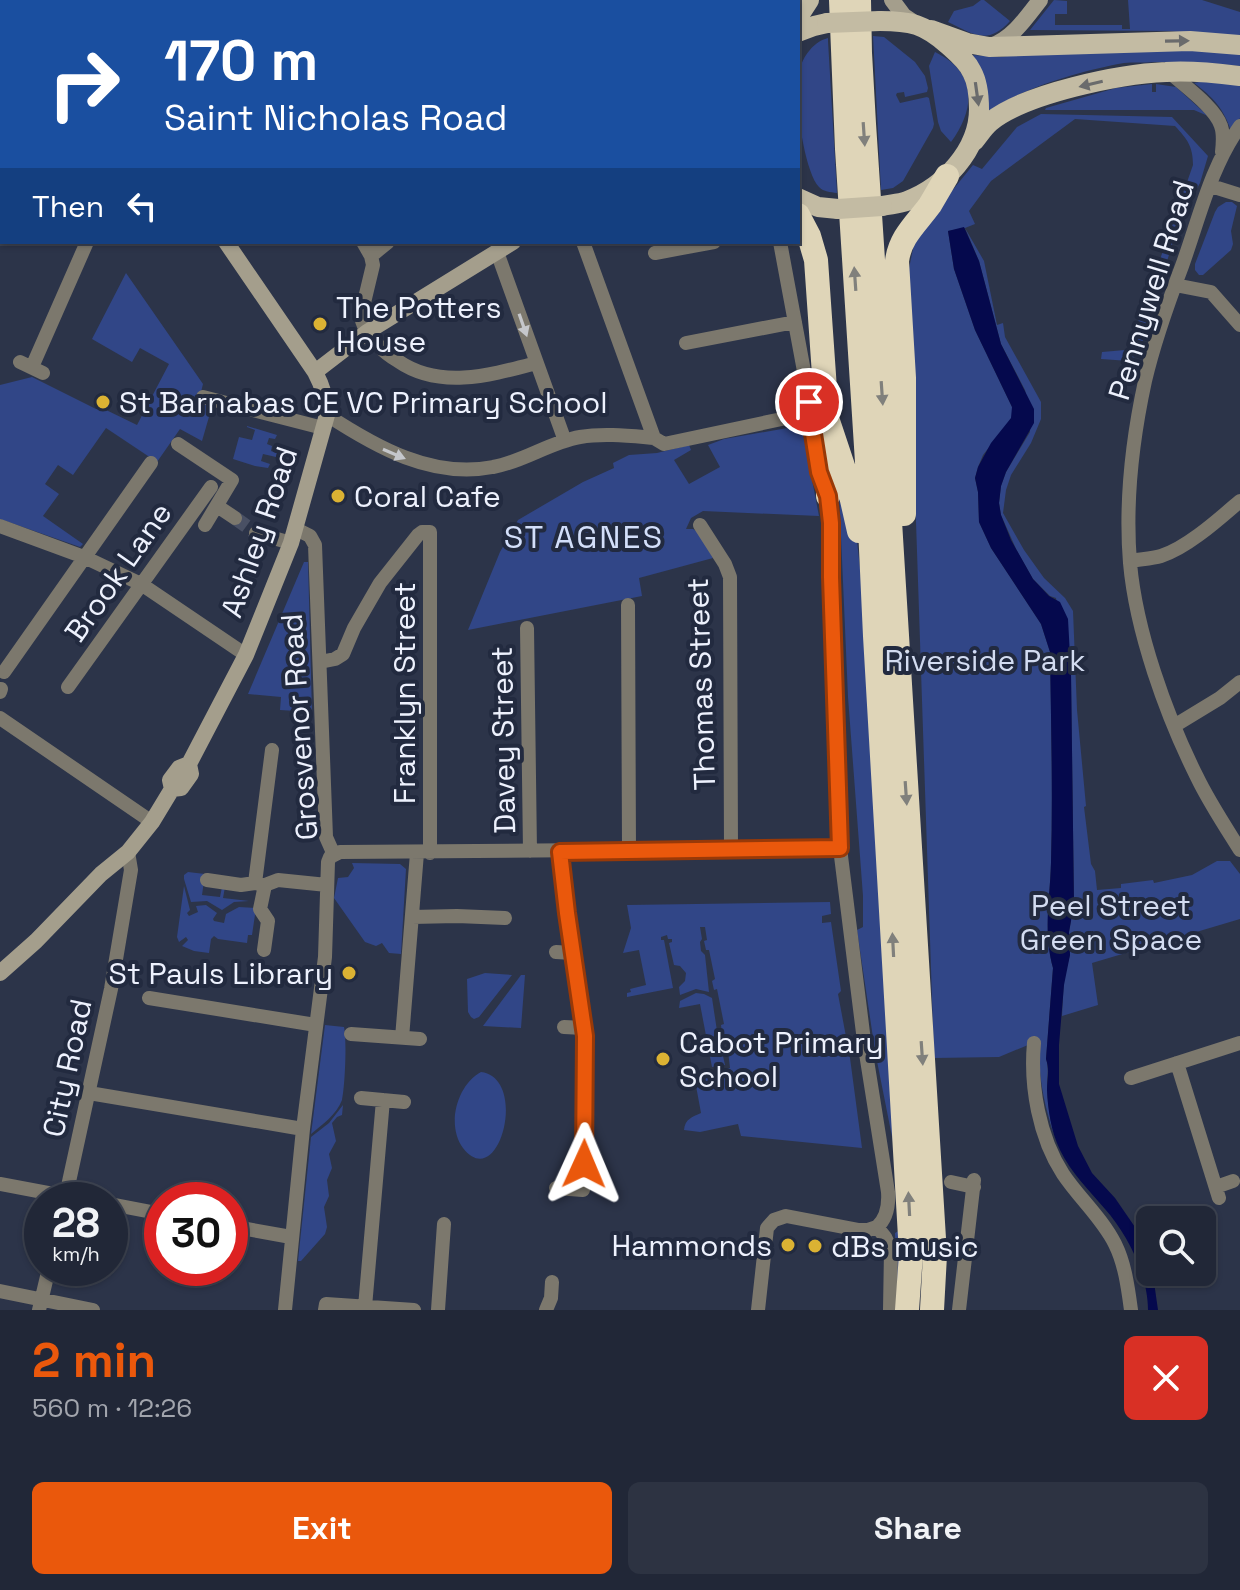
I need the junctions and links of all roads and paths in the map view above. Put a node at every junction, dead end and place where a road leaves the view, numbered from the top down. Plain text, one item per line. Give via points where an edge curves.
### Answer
1 (841, 0) edge
2 (859, 0) edge
3 (892, 0) edge
4 (1040, 0) edge
5 (924, 27) junction
6 (800, 31) edge
7 (1240, 45) edge
8 (989, 47) junction
9 (1168, 71) junction
10 (1240, 76) edge
11 (1240, 126) edge
12 (973, 142) junction
13 (1221, 156) junction
14 (947, 176) junction
15 (1211, 186) junction
16 (1240, 195) edge
17 (800, 199) edge
18 (800, 219) edge
19 (86, 244) edge
20 (227, 244) edge
21 (364, 244) edge
22 (386, 244) edge
23 (510, 244) edge
24 (584, 244) edge
25 (703, 244) edge
26 (780, 244) edge
27 (497, 252) junction
28 (655, 253) dead end
29 (371, 256) junction
30 (1175, 285) junction
31 (795, 322) junction
32 (1240, 325) edge
33 (367, 332) junction
34 (686, 343) dead end
35 (536, 363) junction
36 (32, 367) dead end
37 (315, 372) junction
38 (203, 397) dead end
39 (816, 414) junction
40 (325, 422) junction
41 (565, 441) junction
42 (659, 441) junction
43 (178, 444) dead end
44 (151, 463) dead end
45 (211, 487) dead end
46 (828, 496) joint
47 (1240, 501) edge
48 (217, 506) junction
49 (235, 518) tunnel mouth
50 (205, 525) dead end
51 (700, 525) dead end
52 (0, 526) edge
53 (256, 533) tunnel mouth
54 (294, 536) junction
55 (84, 557) junction
56 (1130, 561) junction
57 (141, 584) junction
58 (628, 605) dead end
59 (527, 628) dead end
60 (875, 636) junction
61 (246, 655) junction
62 (320, 662) junction
63 (4, 672) dead end
64 (1240, 682) edge
65 (68, 687) dead end
66 (902, 715) junction
67 (0, 718) edge
68 (1174, 726) junction
69 (272, 750) dead end
70 (152, 822) junction
71 (731, 848) junction
72 (840, 848) junction
73 (629, 850) junction
74 (1240, 850) edge
75 (530, 851) junction
76 (128, 852) junction
77 (560, 852) junction
78 (423, 853) junction
79 (334, 855) junction
80 (207, 880) dead end
81 (260, 884) junction
82 (327, 885) junction
83 (412, 917) junction
84 (505, 918) dead end
85 (264, 950) dead end
86 (556, 952) dead end
87 (573, 953) junction
88 (0, 973) edge
89 (160, 995) dead end
90 (316, 1025) junction
91 (564, 1027) dead end
92 (584, 1028) junction
93 (351, 1034) dead end
94 (402, 1038) junction
95 (420, 1039) dead end
96 (1034, 1043) dead end
97 (1240, 1043) edge
98 (1177, 1063) junction
99 (1131, 1078) dead end
100 (89, 1093) junction
101 (361, 1098) dead end
102 (383, 1100) junction
103 (404, 1102) dead end
104 (303, 1129) junction
105 (1233, 1181) dead end
106 (69, 1182) edge
107 (951, 1182) dead end
108 (0, 1184) edge
109 (556, 1188) dead end
110 (24, 1189) edge
111 (444, 1224) dead end
112 (877, 1227) junction
113 (248, 1229) edge
114 (291, 1237) junction
115 (552, 1282) dead end
116 (1, 1291) edge
117 (40, 1305) edge
118 (365, 1307) junction
119 (93, 1310) edge
120 (285, 1310) edge
121 (325, 1310) edge
122 (414, 1310) edge
123 (438, 1310) edge
124 (546, 1310) edge
125 (758, 1310) edge
126 (890, 1310) edge
127 (907, 1310) edge
128 (932, 1310) edge
129 (959, 1310) edge
130 (1131, 1310) edge

60 -> 1 highway
2 -> 66 highway
3 - 5 main road via 904,16
4 - 8 main road via 1014,32
5 - 6 main road, bridge via 880,21 827,23
5 - 8 main road
5 -> 12 main road via 964,60 974,77 979,115
8 -> 7 main road via 1190,41
9 - 10 main road
9 -> 12 main road via 1089,84 1017,105 988,123
9 - 13 street, Pennywell Road via 1217,119
11 - 13 street, Pennywell Road
12 - 14 main road
13 - 15 street, Pennywell Road
14 - 17 main road, bridge via 908,201 882,206 838,209
14 - 66 highway via 898,249 905,457
15 - 16 street
15 - 30 street, Pennywell Road
18 - 39 highway via 816,260
19 - 36 street
20 - 37 main road, Ashley Road
21 - 29 street
22 - 29 street
23 - 27 main road
24 - 42 street
25 - 28 street
26 - 31 street
27 - 33 main road
27 -> 35 street
29 - 33 street via 361,315
30 - 32 street via 1211,292
30 - 56 street, Pennywell Road via 1145,379 1134,443
31 - 34 street
31 - 39 street
33 - 35 street via 409,369 429,376 476,377
33 - 37 main road
35 - 41 street
37 - 40 main road, Ashley Road via 327,401
38 - 40 street
39 - 42 street
39 - 46 highway
39 - 60 highway via 847,478
40 -> 41 street via 408,459 462,470 495,467
40 - 54 main road, Ashley Road
41 - 42 street
43 - 48 street via 232,480
44 - 55 street
45 - 57 street, Brook Lane
46 - 72 street
47 - 56 street via 1173,551
48 - 49 street
48 - 50 street
51 - 71 street, Thomas Street via 730,577
52 - 55 street
53 - 54 street
54 - 61 main road, Ashley Road
54 - 62 street, Grosvenor Road via 310,536 315,545
55 - 57 street
55 - 63 street
56 - 68 street, Pennywell Road via 1142,630
57 - 61 street
57 - 65 street, Brook Lane
58 - 73 street
59 - 75 street, Davey Street
127 -> 60 highway via 911,1254
61 - 70 main road, Ashley Road via 189,764 191,774 181,788 172,789
62 - 78 street, Franklyn Street via 343,654 380,583 418,535 430,532
62 - 79 street, Grosvenor Road via 326,837
64 - 68 street
66 -> 128 highway via 934,1240
67 - 70 street
68 - 74 street, Pennywell Road via 1198,780
69 - 81 street
70 - 76 main road, Ashley Road
71 - 72 street
71 - 73 street
72 - 112 street via 888,1192 887,1212
73 - 77 street
75 - 77 street
75 - 78 street
76 - 88 main road, Ashley Road
76 - 100 street, City Road via 131,870 123,921
77 - 87 street
78 - 79 street
78 - 83 street, Franklyn Street
79 - 82 street, Grosvenor Road via 328,862
80 - 81 street
81 - 82 street via 278,880
81 - 85 street via 260,909 268,921
82 - 90 street, Grosvenor Road
83 - 84 street via 488,924
83 - 94 street, Franklyn Street
86 - 87 street
87 - 92 street
89 - 90 street
90 - 104 street, Grosvenor Road
91 - 92 street
92 - 109 street via 583,1190
93 - 94 street
94 - 95 street
96 - 130 street via 1033,1078 1050,1149 1114,1242
97 - 98 street
98 - 99 street
98 - 105 street via 1218,1192
100 - 104 street
100 - 106 street, City Road
101 - 102 street
102 - 103 street
102 - 118 street
104 - 114 street, Grosvenor Road
107 - 129 street via 974,1184
108 - 110 street
111 - 123 street
112 - 125 street via 859,1230 786,1216 774,1220 767,1228
112 - 126 street via 891,1250
113 - 114 street
114 - 120 street, Grosvenor Road
115 - 124 street
116 - 117 street
117 - 119 street
118 - 121 street via 326,1304
118 - 122 street

